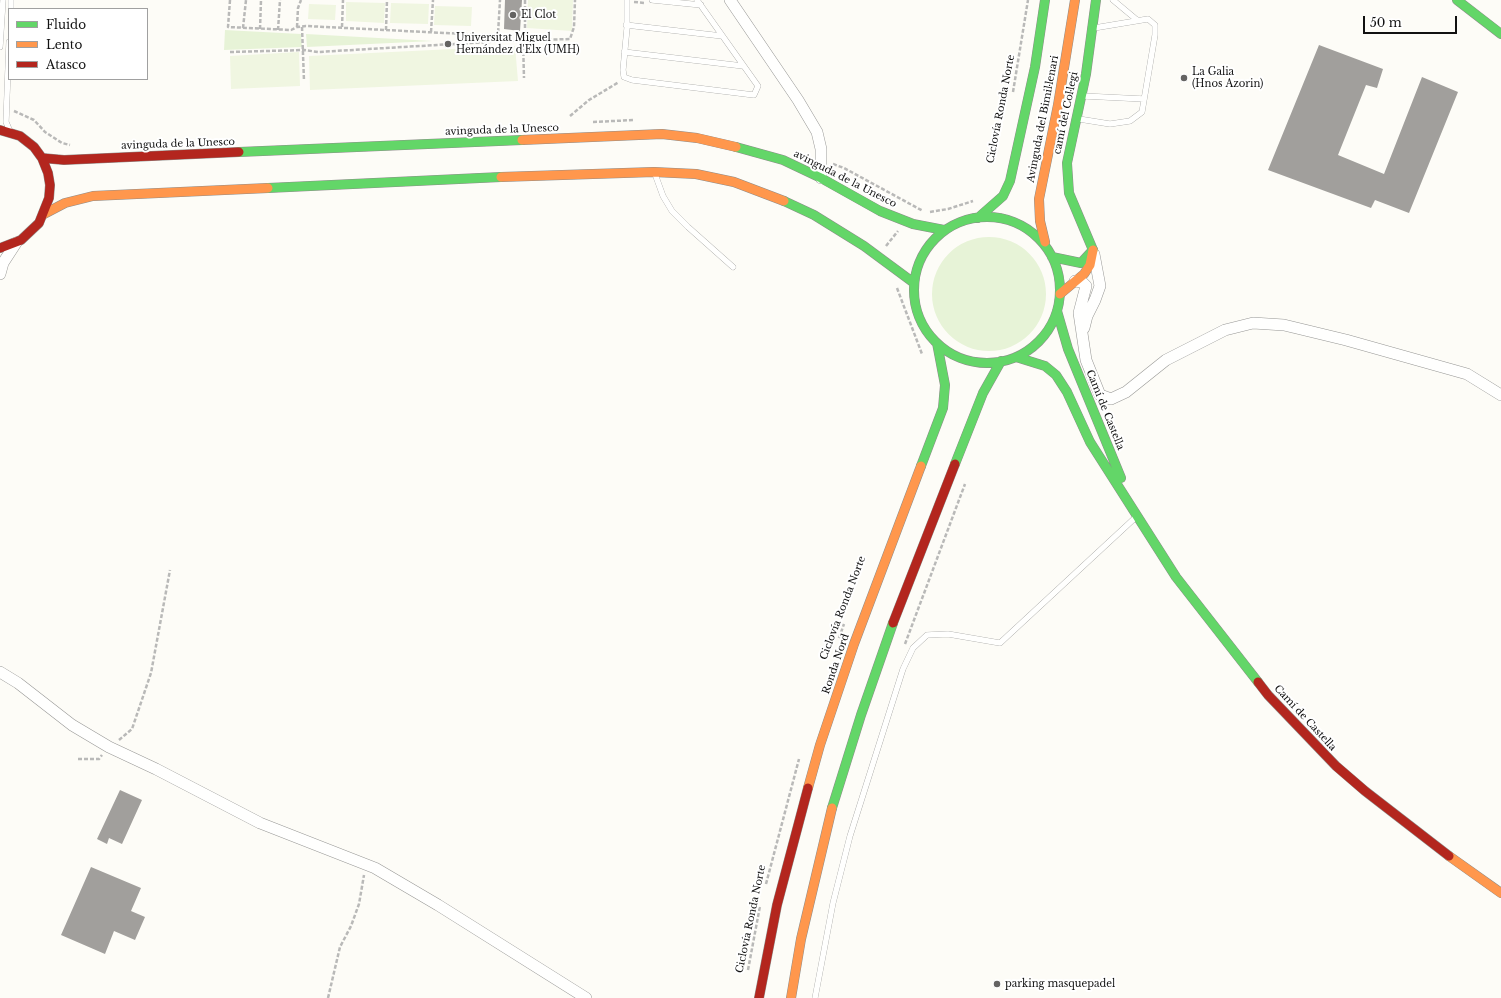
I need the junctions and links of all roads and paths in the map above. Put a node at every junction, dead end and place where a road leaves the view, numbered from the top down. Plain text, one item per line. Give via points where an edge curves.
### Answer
1 (3, 0) edge
2 (230, 0) edge
3 (246, 0) edge
4 (261, 0) edge
5 (280, 0) edge
6 (301, 0) edge
7 (343, 0) edge
8 (387, 0) edge
9 (433, 0) edge
10 (500, 0) edge
11 (525, 0) edge
12 (574, 0) edge
13 (627, 0) edge
14 (652, 0) edge
15 (730, 0) edge
16 (1028, 0) edge
17 (1045, 0) edge
18 (1075, 0) edge
19 (1096, 0) edge
20 (1113, 0) edge
21 (1457, 0) edge
22 (699, 3) edge
23 (1137, 20) junction
24 (626, 25) junction
25 (297, 27) junction
26 (302, 27) junction
27 (243, 28) junction
28 (342, 28) junction
29 (260, 29) junction
30 (1092, 29) junction
31 (278, 30) junction
32 (386, 30) junction
33 (431, 32) junction
34 (1501, 34) edge
35 (722, 36) junction
36 (524, 40) junction
37 (0, 47) edge
38 (304, 50) junction
39 (230, 52) dead end
40 (624, 52) junction
41 (743, 66) junction
42 (8, 69) edge
43 (524, 78) dead end
44 (304, 81) dead end
45 (621, 81) dead end
46 (1013, 93) dead end
47 (1081, 96) junction
48 (1144, 99) junction
49 (570, 116) dead end
50 (1076, 118) junction
51 (0, 130) edge
52 (11, 132) junction
53 (42, 158) junction
54 (833, 164) dead end
55 (654, 172) junction
56 (821, 178) junction
57 (975, 200) dead end
58 (916, 211) dead end
59 (925, 212) junction
60 (44, 214) junction
61 (978, 218) junction
62 (944, 230) junction
63 (16, 242) junction
64 (1045, 242) junction
65 (0, 248) edge
66 (1093, 250) junction
67 (1052, 257) junction
68 (733, 267) dead end
69 (0, 274) edge
70 (1075, 281) junction
71 (914, 283) junction
72 (896, 285) dead end
73 (1060, 294) junction
74 (1057, 311) junction
75 (1083, 335) junction
76 (937, 343) junction
77 (923, 356) dead end
78 (1016, 357) junction
79 (1000, 361) junction
80 (1501, 395) edge
81 (1136, 516) junction
82 (170, 570) dead end
83 (846, 618) dead end
84 (838, 639) dead end
85 (0, 672) edge
86 (109, 747) junction
87 (800, 755) dead end
88 (78, 759) dead end
89 (366, 864) junction
90 (765, 887) dead end
91 (1501, 894) edge
92 (761, 902) dead end
93 (746, 976) dead end
94 (328, 998) edge
95 (586, 998) edge
96 (759, 998) edge
97 (791, 998) edge
98 (815, 998) edge

1 - 37 lane
2 - 27 path via 228,27
3 - 27 path
4 - 29 path
5 - 31 path
6 - 25 path
7 - 28 path
8 - 32 path
9 - 33 path
10 - 33 path via 498,34
11 - 36 path
12 - 36 path via 574,27 570,39
13 - 24 lane
14 - 22 lane
15 - 56 street via 817,132 821,149
16 - 46 path, Ciclovía Ronda Norte
17 - 61 main road, Avinguda del Bimil·lenari via 1032,82 1012,175 1003,196
18 - 64 main road, Avinguda del Bimil·lenari via 1039,199 1040,221
19 - 30 main road, camí del Col·legi
20 - 23 lane
21 - 34 main road
22 - 35 lane
23 - 30 lane
23 - 48 lane via 1148,19 1155,25
24 - 35 lane
24 - 40 lane
25 - 26 path
25 - 31 path via 291,30
26 - 28 path
26 - 38 path
27 - 29 path
28 - 32 path
29 - 31 path
30 - 47 main road, camí del Col·legi
32 - 33 path
35 - 41 lane
36 - 38 path via 318,52
36 - 43 path
38 - 39 path
38 - 44 path
40 - 41 lane
40 - 41 lane via 624,77 632,80 754,95 758,86
42 - 52 lane via 6,122
45 - 49 path via 589,100
47 - 48 lane
47 - 50 main road, camí del Col·legi
48 - 50 lane via 1142,112 1130,121 1110,124
50 - 66 main road, camí del Col·legi via 1067,163 1069,193
51 - 52 main road
52 - 53 main road via 34,147
53 - 56 main road, avinguda de la Unesco via 71,160 662,134 738,147 783,160
53 - 60 main road via 50,184
54 - 59 path
55 - 60 main road via 86,196
55 - 68 lane via 672,211
55 - 71 main road via 696,174 734,182 775,197 814,215 864,246
56 - 62 main road, avinguda de la Unesco via 880,211 913,224
57 - 59 path via 948,209
58 - 59 path
60 - 63 main road via 30,233
61 - 62 main road
61 - 64 main road via 1013,222 1031,230
62 - 71 main road via 928,244 915,273
63 - 65 main road
63 - 69 street via 3,263
64 - 67 main road
66 - 67 main road via 1081,263
66 - 70 main road via 1090,265
66 - 75 street via 1100,286 1087,316
67 - 73 main road via 1058,274
70 - 73 main road
70 - 75 street via 1086,286 1079,313
71 - 76 main road via 923,325
72 - 77 path
73 - 74 main road
74 - 78 main road via 1051,326 1035,347
74 - 81 main road, Camí de Castella via 1068,349
75 - 80 street via 1086,360 1100,395 1111,399 1126,392 1166,360 1225,330 1253,323 1284,325 1467,374
76 - 79 main road via 965,358 980,362
76 - 96 main road, Ronda Nord via 945,385 943,408 854,644 820,745 783,884
78 - 79 main road
78 - 81 main road, Camí de Castella via 1044,366 1056,375 1067,392 1090,442
79 - 97 main road via 983,394 894,620 861,715 818,866 801,939
81 - 91 main road, Camí de Castella via 1176,577 1226,642 1268,696 1309,739 1365,792
81 - 98 lane via 1000,642 948,634 927,635 913,648 902,669 850,836 833,903
82 - 86 path via 151,673 132,729
83 - 84 path, Ciclovía Ronda Norte
85 - 86 street via 72,726
86 - 88 path via 99,759
86 - 89 street via 156,768 260,823
87 - 90 path, Ciclovía Ronda Norte
89 - 94 path via 359,904 340,946
89 - 95 street via 438,905
92 - 93 path, Ciclovía Ronda Norte

